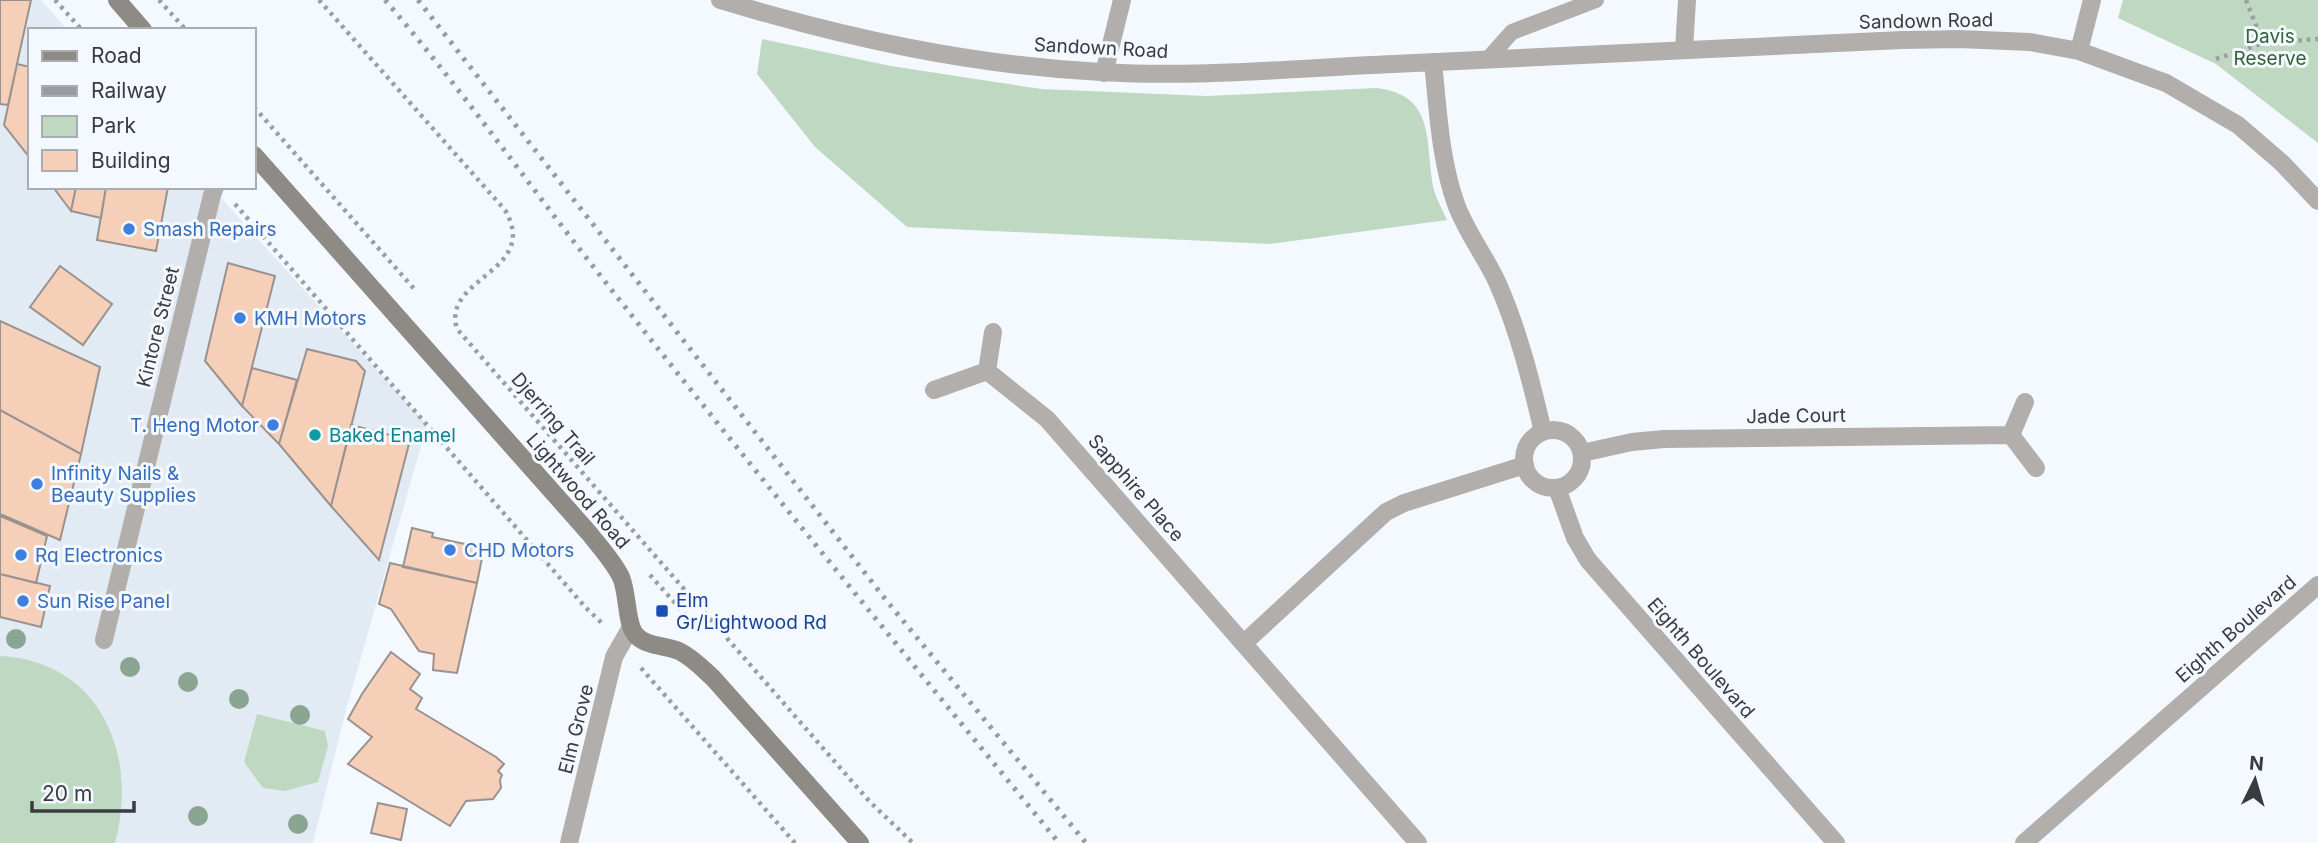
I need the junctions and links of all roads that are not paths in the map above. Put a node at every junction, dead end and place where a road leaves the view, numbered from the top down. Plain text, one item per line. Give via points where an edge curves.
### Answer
1 (117, 0) edge
2 (720, 0) edge
3 (1122, 0) edge
4 (1597, 0) edge
5 (1687, 0) edge
6 (2092, 0) edge
7 (141, 28) edge
8 (1684, 50) junction
9 (2079, 51) junction
10 (1487, 60) junction
11 (1433, 62) junction
12 (1104, 73) junction
13 (256, 157) edge
14 (223, 192) edge
15 (2318, 201) edge
16 (993, 332) dead end
17 (987, 371) junction
18 (934, 390) dead end
19 (2025, 402) dead end
20 (1543, 432) junction
21 (2011, 435) junction
22 (1582, 453) junction
23 (1525, 464) junction
24 (2036, 468) dead end
25 (1557, 488) junction
26 (2318, 585) edge
27 (631, 628) junction
28 (104, 640) dead end
29 (1244, 643) junction
30 (569, 843) edge
31 (860, 843) edge
32 (1418, 843) edge
33 (1836, 843) edge
34 (2024, 843) edge

1 - 7 main road
2 - 12 street, Sandown Road via 894,46
3 - 12 street
4 - 10 lane via 1512,32
5 - 8 street
6 - 9 street
8 - 9 street, Sandown Road via 1959,39 2030,42
8 - 10 street, Sandown Road
9 - 15 street, Sandown Road via 2166,83 2238,125
10 - 11 street, Sandown Road
11 - 12 street, Sandown Road
11 - 20 street via 1440,134 1457,207 1514,323
13 - 27 main road, Lightwood Road via 589,533 621,577
14 - 28 street, Kintore Street via 212,195
16 - 17 street
17 - 18 street
17 - 29 street, Sapphire Place via 1047,419
19 - 21 street
20 - 22 street via 1562,431
20 - 23 street via 1530,441
21 - 22 street, Jade Court via 1664,439
21 - 24 street
22 - 25 street via 1574,480
23 - 25 street via 1533,480
23 - 29 street via 1386,512
25 - 33 street, Eighth Boulevard via 1588,560
26 - 34 street, Eighth Boulevard
27 - 30 street, Elm Grove via 614,657
27 - 31 main road via 643,641 695,661
29 - 32 street, Sapphire Place

